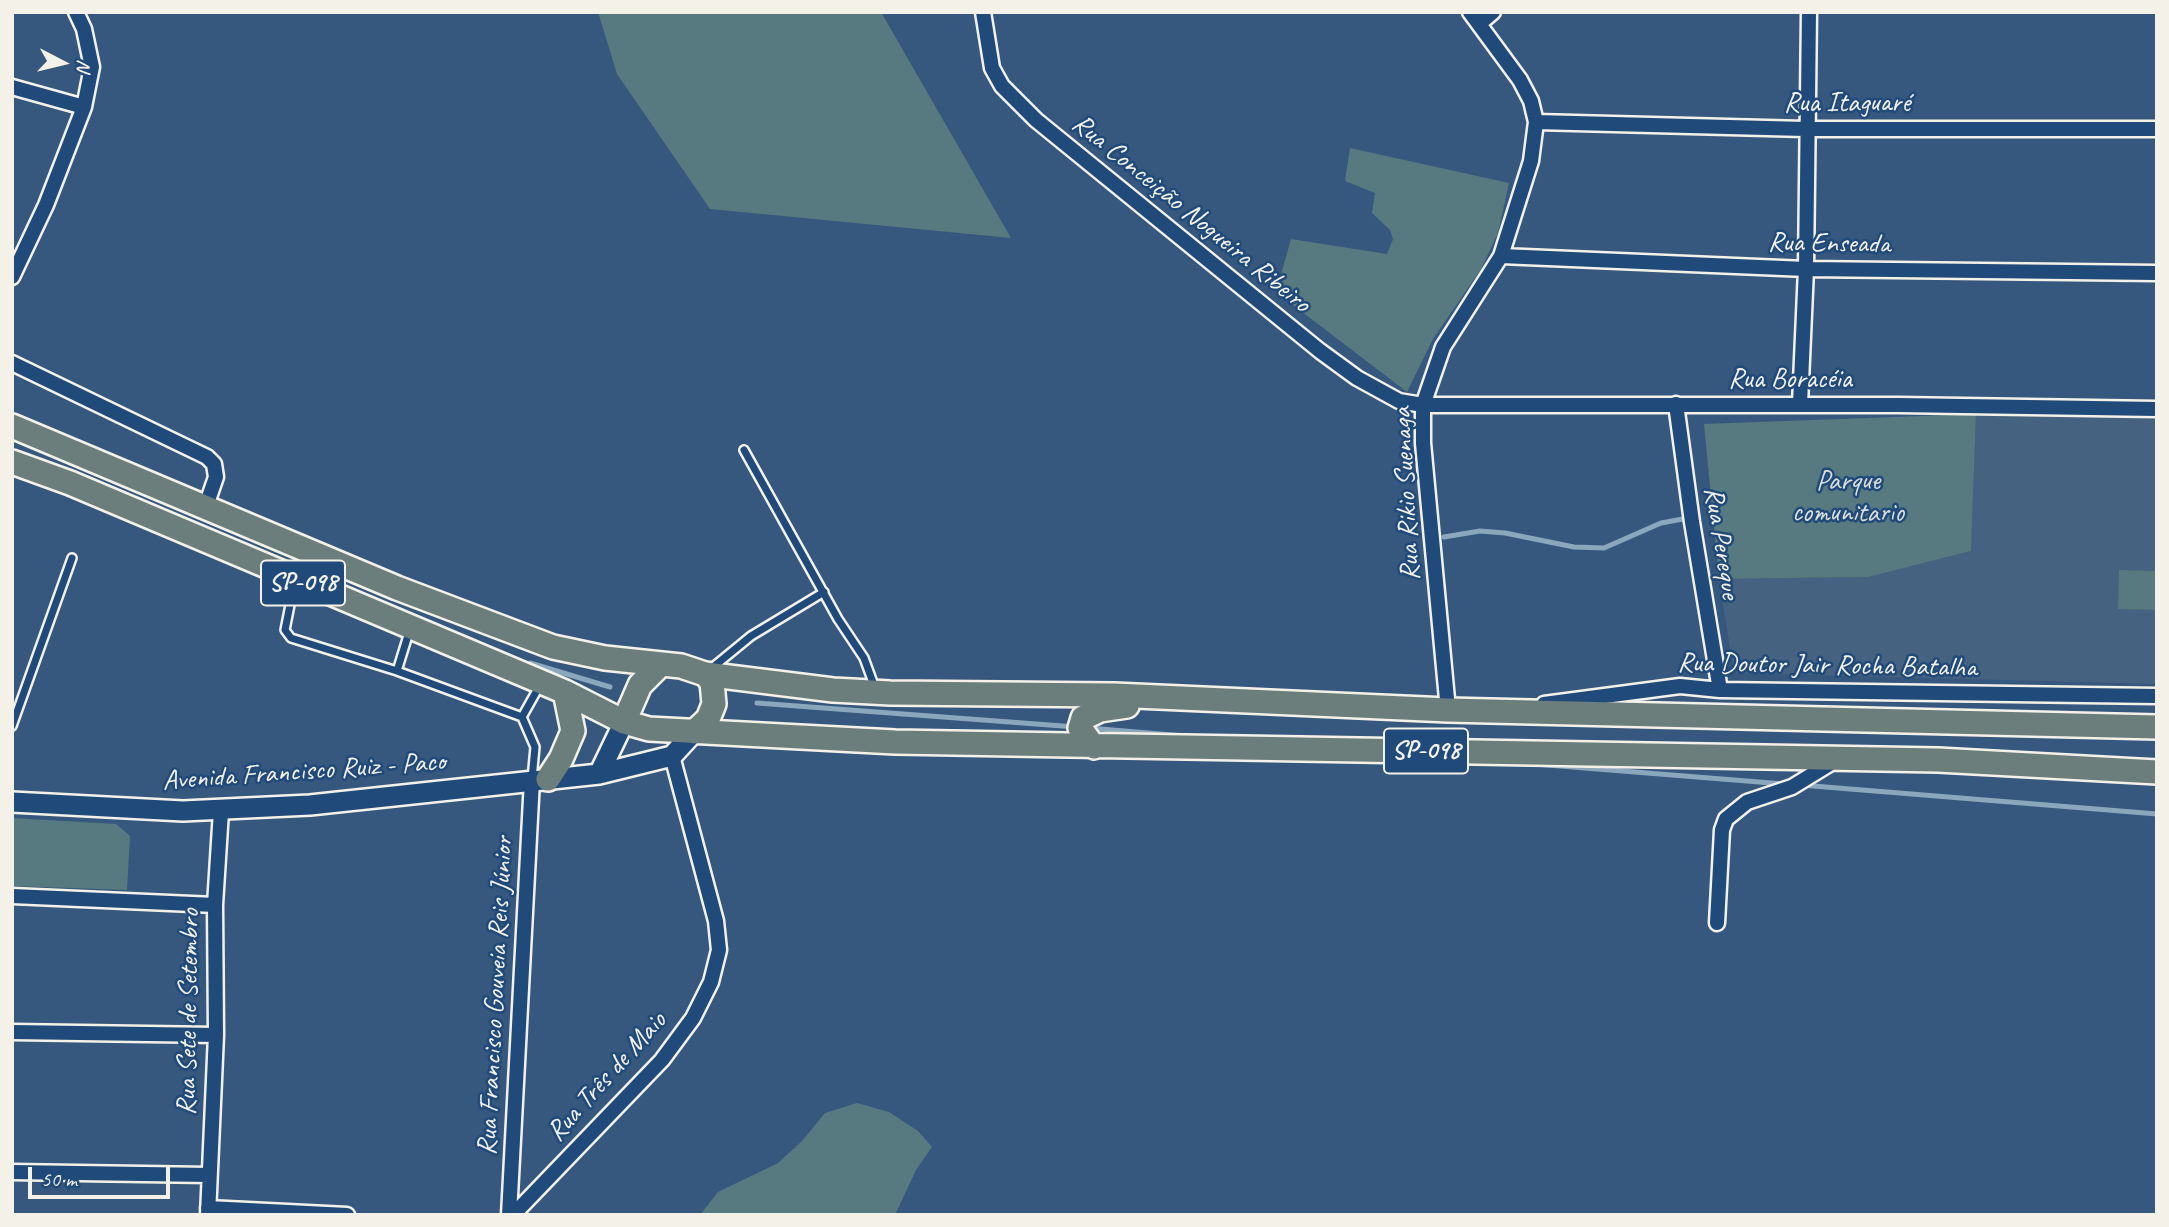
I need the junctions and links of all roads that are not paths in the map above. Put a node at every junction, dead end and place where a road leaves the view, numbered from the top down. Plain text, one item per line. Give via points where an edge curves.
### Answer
1 (76, 12) edge
2 (983, 12) edge
3 (1493, 12) edge
4 (1809, 12) edge
5 (1474, 18) edge
6 (12, 86) edge
7 (84, 107) junction
8 (1536, 122) junction
9 (1805, 129) junction
10 (2157, 129) edge
11 (1501, 256) junction
12 (1806, 269) junction
13 (2157, 272) edge
14 (12, 277) edge
15 (12, 363) edge
16 (1676, 404) junction
17 (1800, 404) junction
18 (1423, 405) junction
19 (2157, 409) edge
20 (12, 426) edge
21 (744, 450) dead end
22 (12, 461) edge
23 (206, 506) junction
24 (72, 558) dead end
25 (295, 579) junction
26 (824, 592) junction
27 (410, 629) junction
28 (661, 664) junction
29 (397, 671) junction
30 (705, 674) junction
31 (541, 683) junction
32 (1720, 690) junction
33 (565, 692) junction
34 (876, 692) junction
35 (2157, 696) edge
36 (1175, 698) junction
37 (1448, 710) junction
38 (1498, 711) junction
39 (522, 716) junction
40 (624, 722) junction
41 (12, 726) edge
42 (2157, 727) edge
43 (694, 733) junction
44 (1094, 747) junction
45 (673, 756) junction
46 (1836, 760) junction
47 (2157, 772) edge
48 (599, 774) junction
49 (540, 779) junction
50 (12, 802) edge
51 (221, 811) junction
52 (12, 896) edge
53 (215, 905) junction
54 (1717, 923) dead end
55 (12, 1032) edge
56 (216, 1035) junction
57 (12, 1172) edge
58 (209, 1175) junction
59 (208, 1212) edge
60 (348, 1215) edge
61 (511, 1215) edge

1 - 7 street via 92,67
2 - 18 street, Rua Conceição Nogueira Ribeiro via 992,68 1002,86 1036,120 1329,358 1382,393
3 - 5 street
4 - 9 street
5 - 8 street, Rua Rikio Suenaga via 1520,80
6 - 7 street
7 - 14 street
8 - 9 street, Rua Itaguaré
8 - 11 street, Rua Rikio Suenaga via 1531,161
9 - 10 street, Rua Itaguaré
9 - 12 street
11 - 12 street, Rua Enseada
11 - 18 street, Rua Rikio Suenaga via 1443,347
12 - 13 street, Rua Enseada
12 - 17 street
15 - 23 street via 195,448 214,464 216,477
16 - 17 street, Rua Boracéia
16 - 18 street, Rua Boracéia
16 - 32 street, Rua Pereque
17 - 19 street, Rua Boracéia
18 - 37 street, Rua Rikio Suenaga
20 - 23 main road, SP-098
21 - 26 lane
22 - 25 main road, SP-098
23 - 28 main road, SP-098 via 553,647
24 - 41 lane
25 - 27 main road, SP-098
25 - 29 lane via 285,629 291,638
26 - 30 lane via 751,636
26 - 34 lane via 864,658
27 - 29 lane
27 - 31 main road, SP-098
28 - 30 main road, SP-098
28 - 40 main road via 640,685
29 - 39 lane
30 - 34 main road, SP-098
30 - 43 main road via 712,682 714,704 708,719
31 - 33 main road, SP-098
31 - 39 lane
32 - 35 street, Rua Doutor Jair Rocha Batalha
32 - 38 street, Rua Doutor Jair Rocha Batalha via 1652,688
33 - 40 main road, SP-098
33 - 49 main road via 573,731 561,759
34 - 36 main road, SP-098
36 - 37 main road, SP-098
36 - 44 main road via 1088,714 1080,728
37 - 38 main road, SP-098
38 - 42 main road, SP-098
39 - 49 lane via 535,747
40 - 43 main road, SP-098
40 - 48 street
43 - 44 main road, SP-098
43 - 45 street
44 - 46 main road, SP-098
45 - 48 street, Avenida Francisco Ruiz - Paco
45 - 61 street, Rua Três de Maio via 716,921 719,950 711,982 693,1018 662,1060
46 - 47 main road, SP-098
46 - 54 street via 1792,788 1747,802 1726,819
48 - 49 street, Avenida Francisco Ruiz - Paco
49 - 51 street, Avenida Francisco Ruiz - Paco
49 - 61 street, Rua Francisco Gouveia Reis Júnior
50 - 51 street, Avenida Francisco Ruiz - Paco
51 - 53 street, Rua Sete de Setembro
52 - 53 street
53 - 56 street, Rua Sete de Setembro
55 - 56 street
56 - 58 street, Rua Sete de Setembro
57 - 58 street
58 - 59 street, Rua Sete de Setembro
59 - 60 street

